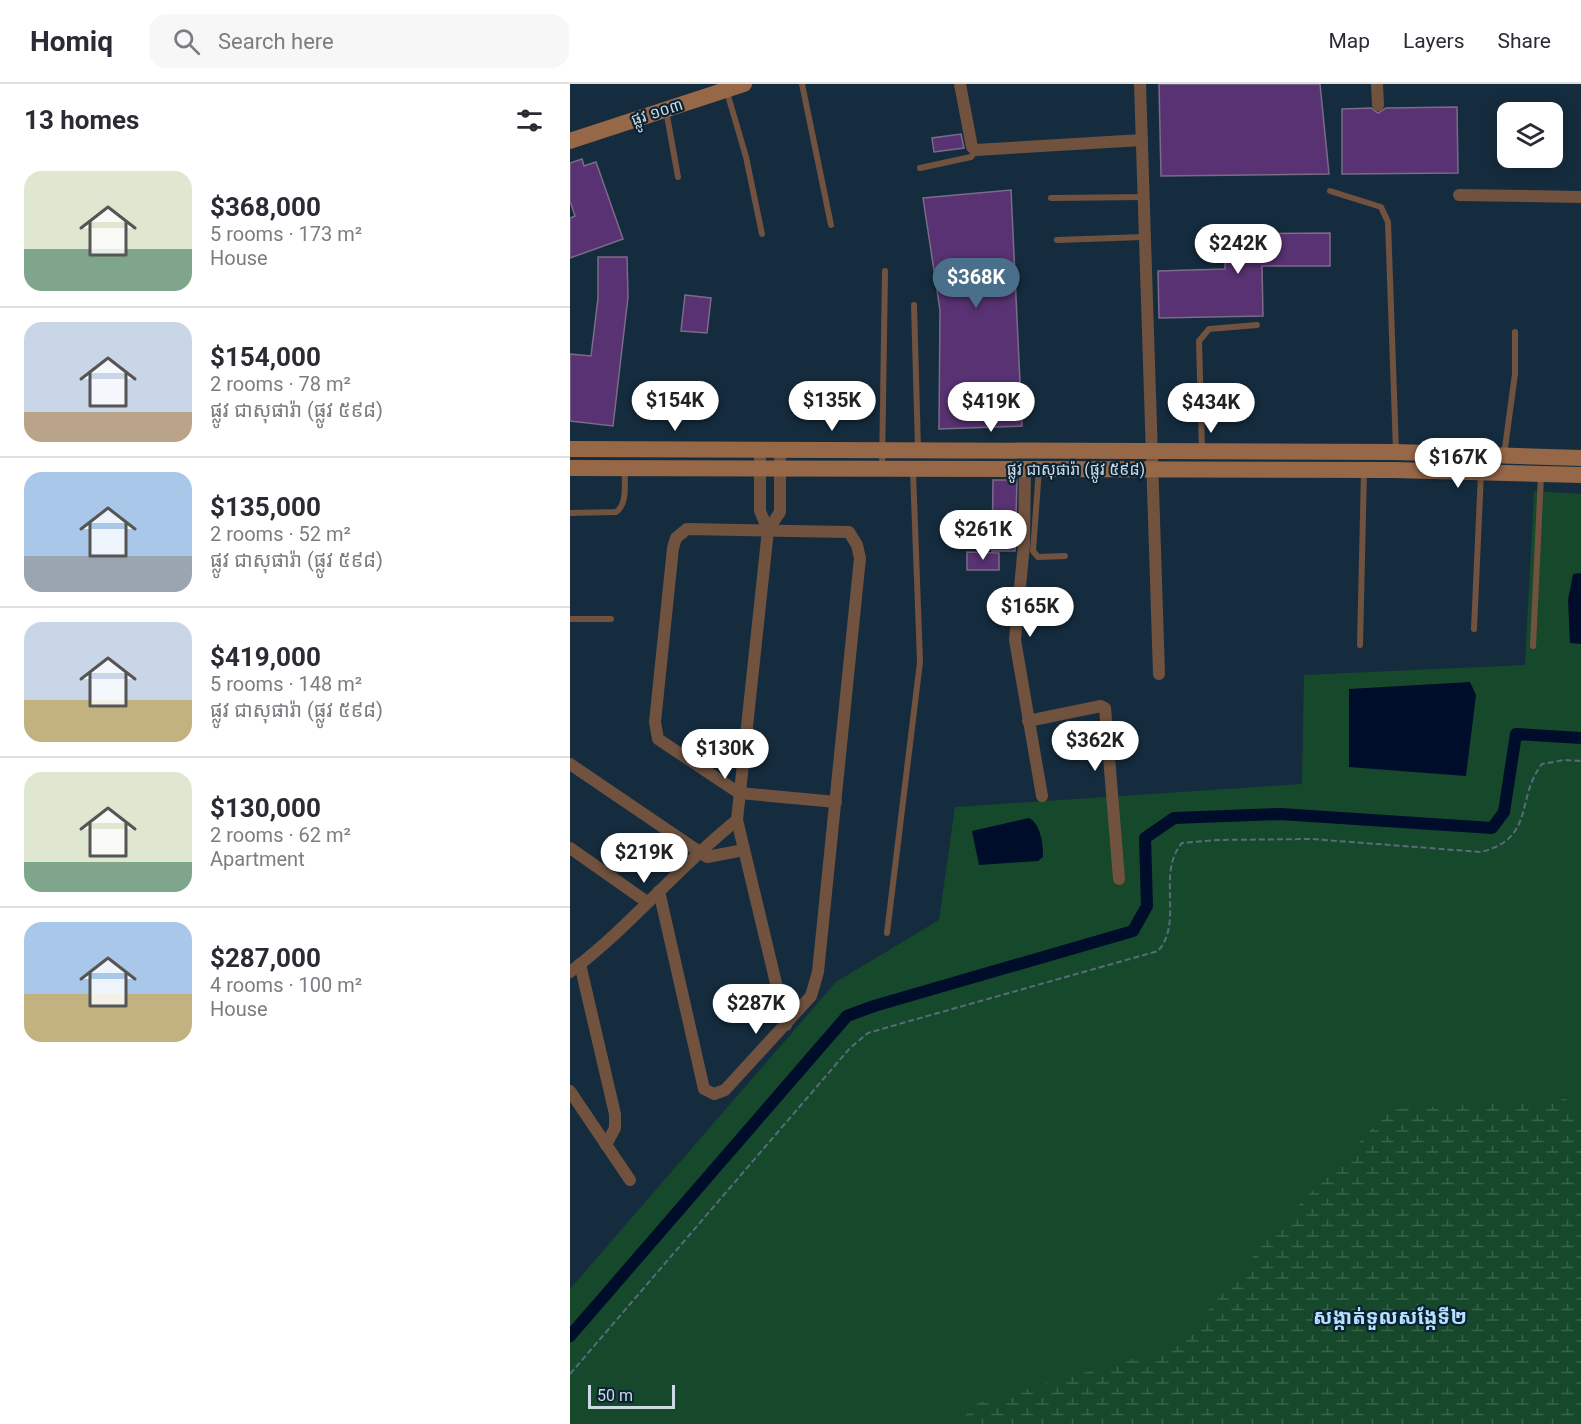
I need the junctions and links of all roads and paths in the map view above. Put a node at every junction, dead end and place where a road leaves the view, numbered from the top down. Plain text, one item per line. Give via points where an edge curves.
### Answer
1 (744, 84) edge
2 (802, 84) edge
3 (960, 84) edge
4 (1140, 84) edge
5 (1377, 84) edge
6 (727, 90) junction
7 (1378, 105) dead end
8 (666, 110) junction
9 (1142, 140) junction
10 (570, 141) edge
11 (976, 150) junction
12 (920, 168) dead end
13 (678, 177) dead end
14 (1330, 191) dead end
15 (1459, 195) dead end
16 (1144, 197) junction
17 (1581, 197) edge
18 (1051, 198) dead end
19 (831, 225) dead end
20 (762, 234) dead end
21 (1143, 237) junction
22 (1057, 240) dead end
23 (885, 271) dead end
24 (914, 305) dead end
25 (1257, 325) dead end
26 (1515, 332) dead end
27 (570, 449) edge
28 (760, 449) junction
29 (780, 449) junction
30 (883, 450) junction
31 (918, 450) junction
32 (955, 450) junction
33 (1150, 451) junction
34 (1203, 451) junction
35 (1396, 452) junction
36 (1436, 453) junction
37 (1504, 455) junction
38 (1581, 458) edge
39 (760, 467) junction
40 (570, 468) edge
41 (625, 468) junction
42 (780, 468) junction
43 (882, 468) junction
44 (913, 468) junction
45 (954, 468) junction
46 (1032, 468) junction
47 (1151, 469) junction
48 (1364, 470) junction
49 (1436, 471) junction
50 (1481, 472) junction
51 (1541, 472) junction
52 (1581, 475) edge
53 (570, 513) edge
54 (768, 530) junction
55 (1065, 556) dead end
56 (570, 619) edge
57 (611, 619) dead end
58 (1474, 629) dead end
59 (1360, 645) dead end
60 (1533, 646) dead end
61 (1160, 674) dead end
62 (1028, 721) junction
63 (1581, 761) edge
64 (572, 769) edge
65 (739, 793) junction
66 (1042, 796) dead end
67 (836, 801) junction
68 (736, 820) junction
69 (570, 848) edge
70 (744, 849) junction
71 (698, 851) junction
72 (1119, 879) dead end
73 (659, 891) junction
74 (647, 902) junction
75 (886, 933) dead end
76 (575, 968) edge
77 (786, 1025) junction
78 (570, 1091) edge
79 (606, 1145) junction
80 (630, 1180) dead end
81 (570, 1374) edge

1 - 6 main road, ផ្លូវ ១០៣
2 - 19 lane
3 - 11 street via 972,147
4 - 9 street
5 - 7 street
6 - 8 main road, ផ្លូវ ១០៣
6 - 20 lane
8 - 10 main road, ផ្លូវ ១០៣
8 - 13 lane
9 - 11 street
9 - 16 street
11 - 12 lane via 970,156
14 - 35 lane via 1382,207 1388,222
15 - 17 street
16 - 18 lane
16 - 21 street
21 - 22 lane
21 - 33 street
23 - 30 lane
24 - 31 lane
25 - 34 lane via 1209,328 1199,341
26 - 37 lane via 1515,374
27 - 28 main road, ផ្លូវ ជាសុផារ៉ា (ផ្លូវ ៥៩៨)
28 - 29 main road, ផ្លូវ ជាសុផារ៉ា (ផ្លូវ ៥៩៨)
28 - 39 street
29 - 30 main road, ផ្លូវ ជាសុផារ៉ា (ផ្លូវ ៥៩៨)
29 - 42 street
30 - 31 main road, ផ្លូវ ជាសុផារ៉ា (ផ្លូវ ៥៩៨)
30 - 43 lane
31 - 32 main road, ផ្លូវ ជាសុផារ៉ា (ផ្លូវ ៥៩៨)
32 - 33 main road, ផ្លូវ ជាសុផារ៉ា (ផ្លូវ ៥៩៨)
32 - 45 main road
33 - 34 main road, ផ្លូវ ជាសុផារ៉ា (ផ្លូវ ៥៩៨)
33 - 47 street
34 - 35 main road, ផ្លូវ ជាសុផារ៉ា (ផ្លូវ ៥៩៨)
35 - 36 main road, ផ្លូវ ជាសុផារ៉ា (ផ្លូវ ៥៩៨)
36 - 37 main road, ផ្លូវ ជាសុផារ៉ា (ផ្លូវ ៥៩៨)
36 - 49 main road
37 - 38 main road, ផ្លូវ ជាសុផារ៉ា (ផ្លូវ ៥៩៨)
39 - 41 main road, ផ្លូវ ជាសុផារ៉ា (ផ្លូវ ៥៩៨)
39 - 42 main road, ផ្លូវ ជាសុផារ៉ា (ផ្លូវ ៥៩៨)
39 - 54 street via 760,511
40 - 41 main road, ផ្លូវ ជាសុផារ៉ា (ផ្លូវ ៥៩៨)
41 - 53 lane via 621,509 616,513
42 - 43 main road, ផ្លូវ ជាសុផារ៉ា (ផ្លូវ ៥៩៨)
42 - 54 street via 780,512
43 - 44 main road, ផ្លូវ ជាសុផារ៉ា (ផ្លូវ ៥៩៨)
44 - 45 main road, ផ្លូវ ជាសុផារ៉ា (ផ្លូវ ៥៩៨)
44 - 75 lane via 920,662
45 - 46 main road, ផ្លូវ ជាសុផារ៉ា (ផ្លូវ ៥៩៨)
46 - 47 main road, ផ្លូវ ជាសុផារ៉ា (ផ្លូវ ៥៩៨)
46 - 55 lane via 1033,551 1038,557
46 - 62 street via 1015,640
47 - 48 main road, ផ្លូវ ជាសុផារ៉ា (ផ្លូវ ៥៩៨)
47 - 61 street
48 - 49 main road, ផ្លូវ ជាសុផារ៉ា (ផ្លូវ ៥៩៨)
48 - 59 lane
49 - 50 main road, ផ្លូវ ជាសុផារ៉ា (ផ្លូវ ៥៩៨)
50 - 51 main road, ផ្លូវ ជាសុផារ៉ា (ផ្លូវ ៥៩៨)
50 - 58 lane
51 - 52 main road, ផ្លូវ ជាសុផារ៉ា (ផ្លូវ ៥៩៨)
51 - 60 lane
54 - 65 street
54 - 65 street via 687,530 676,538 673,548 655,731 658,739
54 - 67 street via 849,532 857,544 860,558
56 - 57 lane
62 - 66 street
62 - 72 street via 1105,708
63 - 81 path via 1542,764 1532,778 1519,828 1506,842 1481,852 1312,839 1182,843 1171,869 1167,937 1158,951 868,1034 850,1048
64 - 71 street
65 - 67 street
65 - 68 street
67 - 77 street via 818,972 811,996
68 - 70 street
68 - 71 street
69 - 74 street
70 - 71 street via 707,857
70 - 77 street
71 - 73 street
73 - 74 street
73 - 77 street via 704,1089 714,1094 725,1090
74 - 76 street
76 - 79 street via 615,1114 615,1128
78 - 79 street
79 - 80 street

